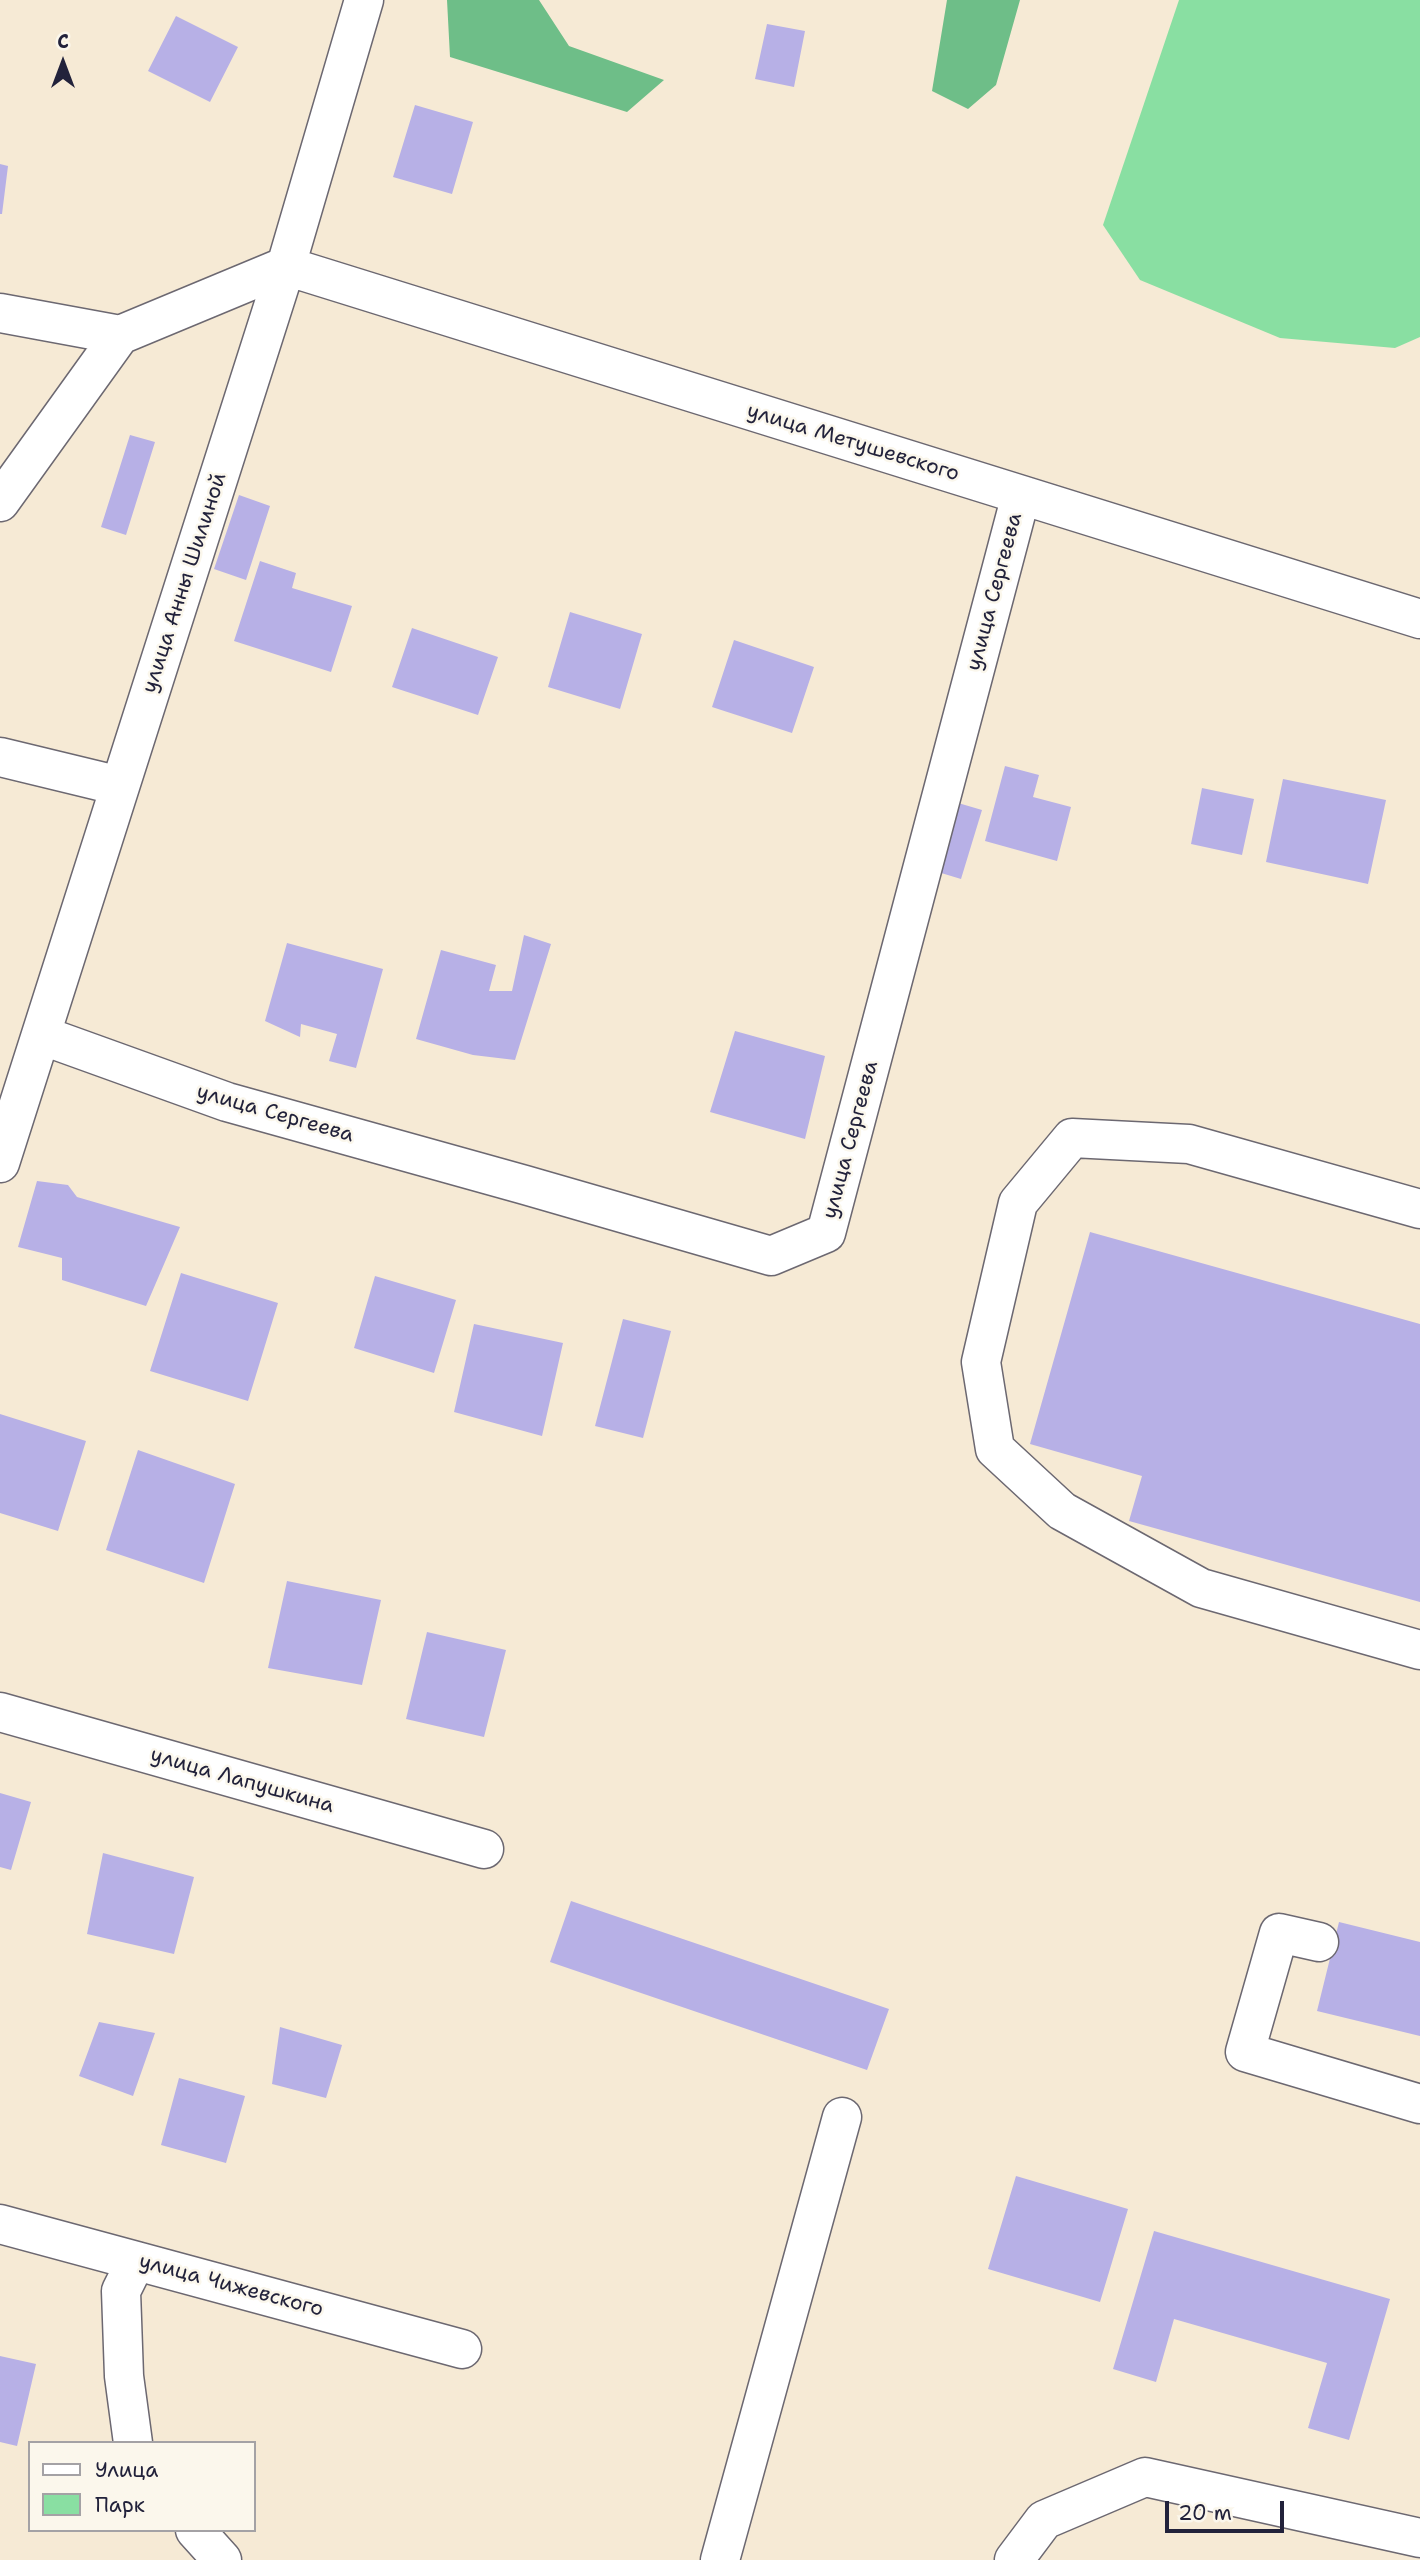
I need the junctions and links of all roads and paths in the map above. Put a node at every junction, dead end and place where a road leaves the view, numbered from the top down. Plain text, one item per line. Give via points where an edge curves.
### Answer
1 (364, 0) edge
2 (286, 266) junction
3 (0, 313) edge
4 (120, 335) junction
5 (1021, 495) junction
6 (0, 502) edge
7 (1420, 619) edge
8 (0, 757) edge
9 (121, 786) junction
10 (41, 1035) junction
11 (0, 1163) edge
12 (1420, 1209) edge
13 (1420, 1650) edge
14 (0, 1712) edge
15 (484, 1849) dead end
16 (1319, 1942) dead end
17 (1420, 2104) edge
18 (842, 2117) dead end
19 (0, 2224) edge
20 (136, 2261) junction
21 (462, 2348) dead end
22 (133, 2441) edge
23 (197, 2532) edge
24 (1420, 2538) edge
25 (222, 2560) edge
26 (720, 2560) edge
27 (1014, 2560) edge

1 - 2 street, улица Анны Шилиной
2 - 4 street
2 - 5 street, улица Метушевского
2 - 9 street, улица Анны Шилиной
3 - 4 street
4 - 6 street
5 - 7 street, улица Метушевского
5 - 10 street, улица Сергеева via 826,1233 771,1256 227,1102
8 - 9 street
9 - 10 street, улица Анны Шилиной
10 - 11 street, улица Анны Шилиной
12 - 13 street via 1189,1144 1072,1138 1018,1203 981,1362 995,1449 1062,1511 1201,1588
14 - 15 street, улица Лапушкина
16 - 17 street via 1279,1933 1245,2052
18 - 26 street
19 - 20 street, улица Чижевского
20 - 21 street, улица Чижевского
20 - 22 street via 121,2291 124,2376
23 - 25 street
24 - 27 street via 1145,2477 1044,2520

